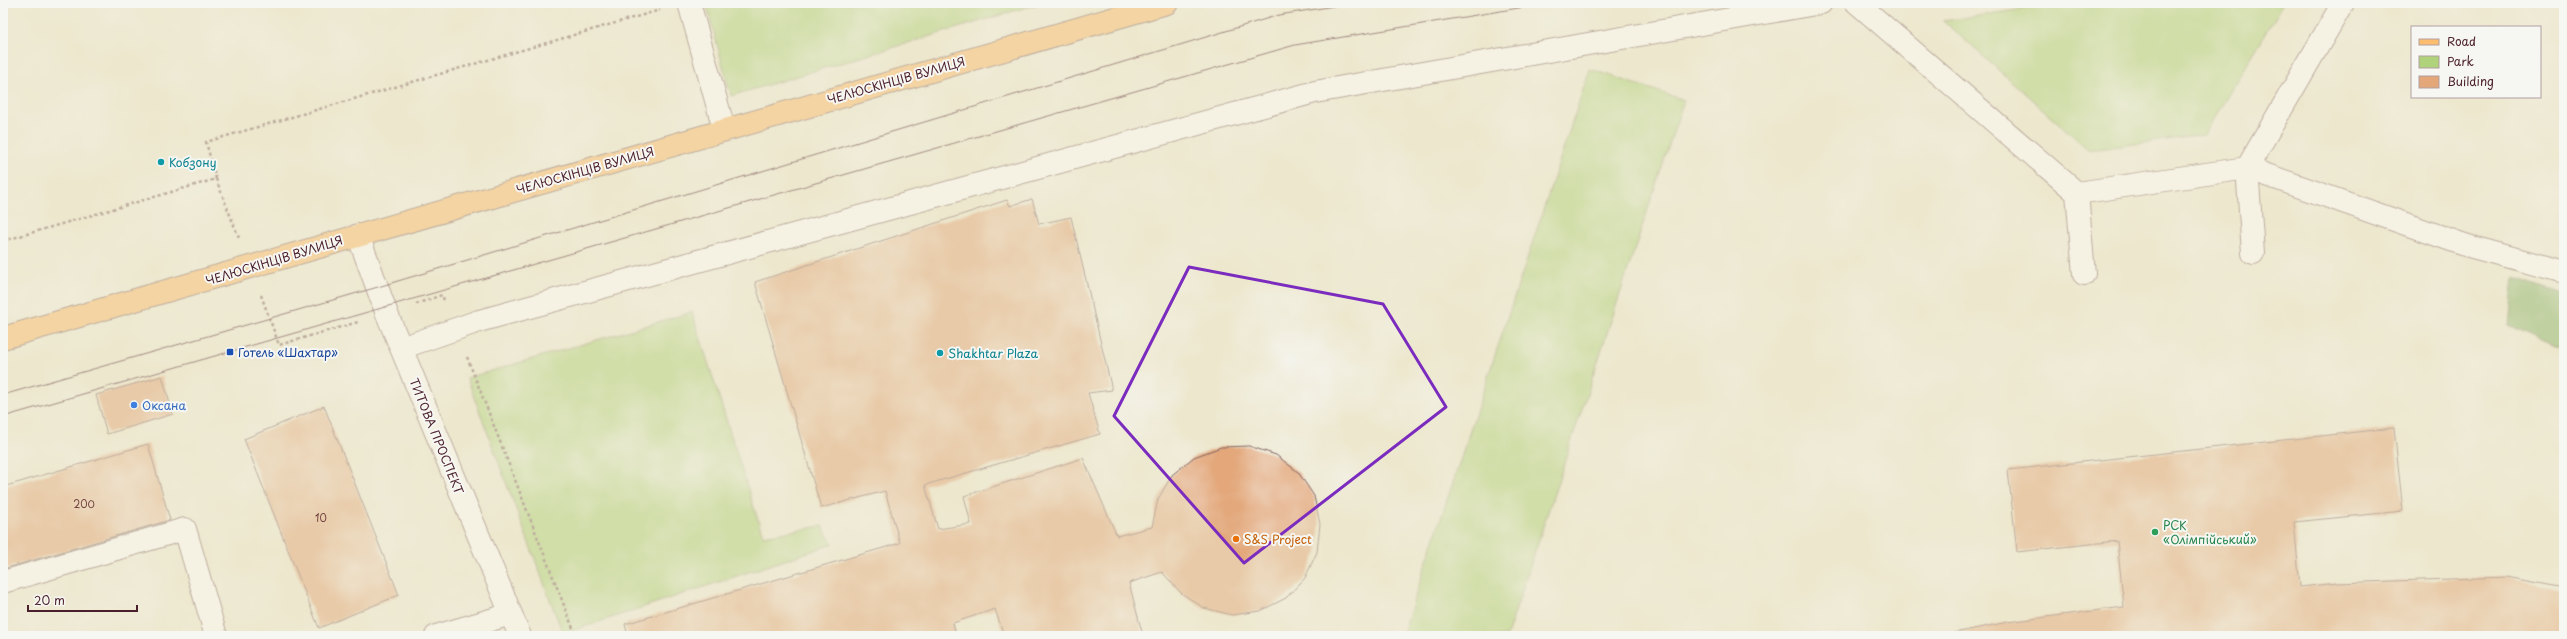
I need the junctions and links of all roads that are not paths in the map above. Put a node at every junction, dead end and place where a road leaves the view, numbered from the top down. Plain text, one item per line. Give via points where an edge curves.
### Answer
1 (689, 3) edge
2 (1167, 3) edge
3 (1821, 3) edge
4 (1857, 3) edge
5 (2343, 3) edge
6 (724, 129) junction
7 (2247, 168) junction
8 (2077, 193) junction
9 (358, 235) junction
10 (2253, 253) dead end
11 (2564, 272) edge
12 (2084, 274) dead end
13 (3, 338) edge
14 (401, 348) junction
15 (3, 582) edge
16 (511, 614) junction
17 (216, 636) edge
18 (436, 636) edge
19 (520, 636) edge

1 - 6 street
2 - 6 main road, ЧЕЛЮСКІНЦІВ ВУЛИЦЯ
3 - 14 street via 1315,92 479,321
4 - 8 street
5 - 7 street
6 - 9 main road, ЧЕЛЮСКІНЦІВ ВУЛИЦЯ
7 - 8 street
7 - 10 street
7 - 11 street via 2465,245
8 - 12 street
9 - 13 main road, ЧЕЛЮСКІНЦІВ ВУЛИЦЯ
9 - 14 street, ТИТОВА ПРОСПЕКТ
14 - 16 street, ТИТОВА ПРОСПЕКТ
15 - 17 street via 185,529
16 - 18 street
16 - 19 street, ТИТОВА ПРОСПЕКТ

